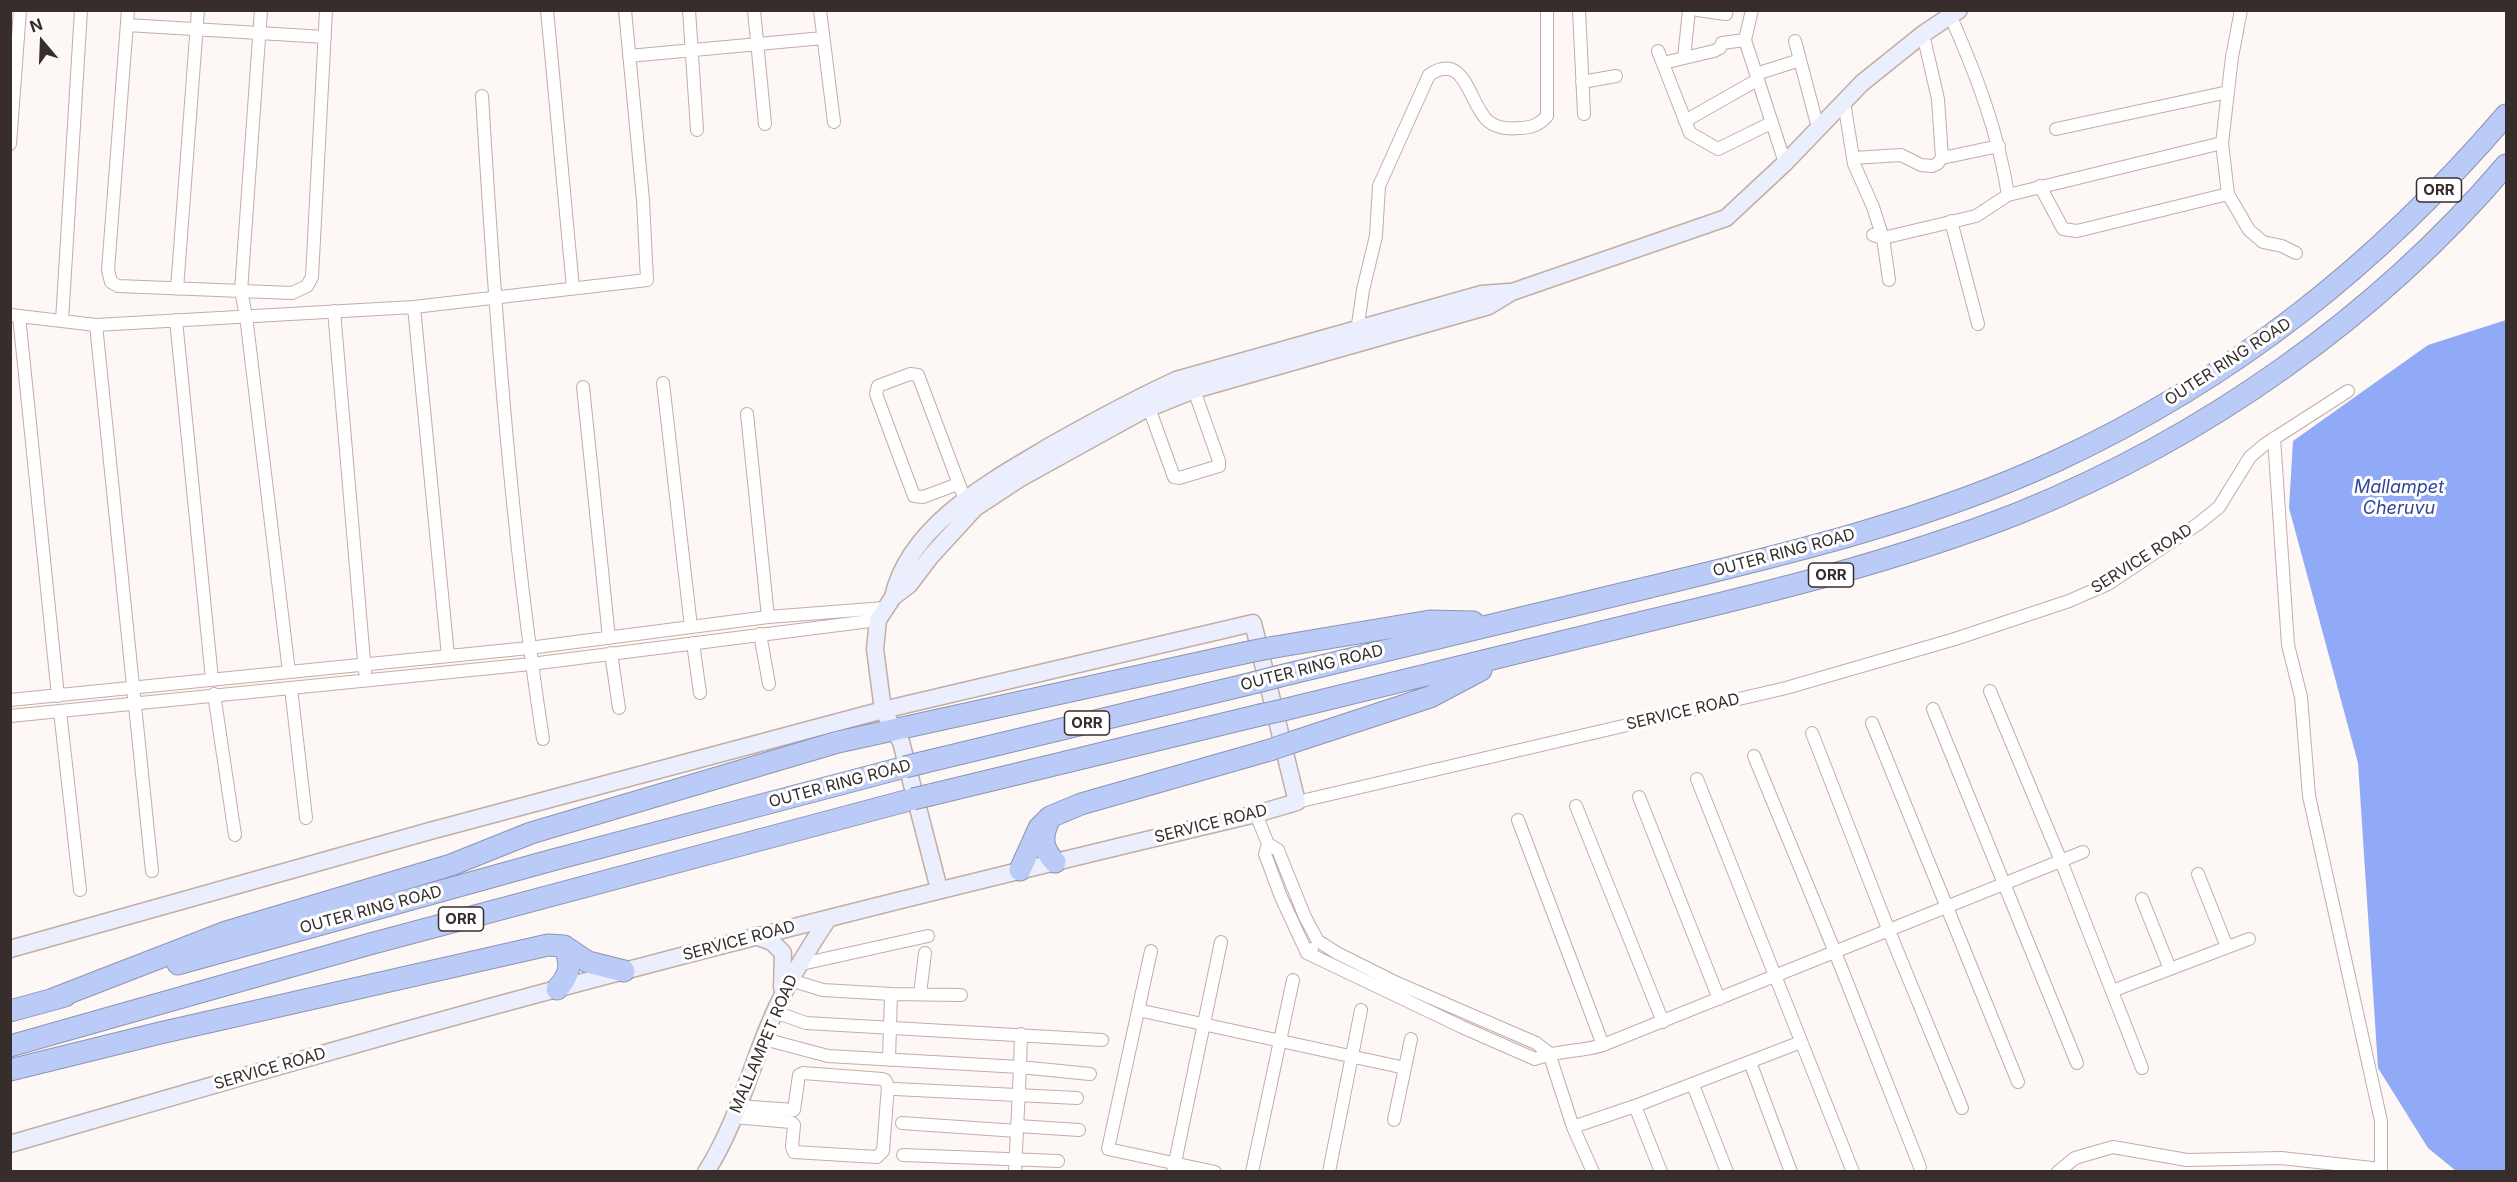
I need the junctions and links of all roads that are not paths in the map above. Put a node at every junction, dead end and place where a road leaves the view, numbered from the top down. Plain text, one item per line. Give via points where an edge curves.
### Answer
1 (20, 10) edge
2 (81, 10) edge
3 (128, 10) edge
4 (198, 10) edge
5 (261, 10) edge
6 (327, 10) edge
7 (547, 10) edge
8 (625, 10) edge
9 (689, 10) edge
10 (754, 10) edge
11 (820, 10) edge
12 (1547, 10) edge
13 (1579, 10) edge
14 (1689, 10) edge
15 (1697, 10) edge
16 (1727, 10) edge
17 (1752, 10) edge
18 (2241, 10) edge
19 (1955, 13) edge
20 (127, 25) junction
21 (196, 30) junction
22 (260, 33) junction
23 (1923, 34) junction
24 (326, 37) junction
25 (823, 38) junction
26 (1745, 40) junction
27 (1795, 41) dead end
28 (757, 44) junction
29 (693, 50) junction
30 (629, 56) junction
31 (1684, 58) junction
32 (1800, 60) junction
33 (1616, 76) dead end
34 (1757, 77) junction
35 (1582, 82) junction
36 (2228, 92) junction
37 (482, 96) dead end
38 (1844, 102) junction
39 (1584, 114) dead end
40 (2506, 115) edge
41 (1685, 121) junction
42 (834, 122) dead end
43 (1771, 123) junction
44 (765, 124) dead end
45 (1818, 128) junction
46 (2056, 129) dead end
47 (697, 130) dead end
48 (2222, 143) junction
49 (10, 144) edge
50 (1999, 146) junction
51 (1853, 158) junction
52 (1942, 158) junction
53 (1785, 163) junction
54 (2506, 165) edge
55 (2040, 186) junction
56 (2228, 194) junction
57 (2008, 195) junction
58 (1951, 221) junction
59 (1878, 236) junction
60 (2296, 253) dead end
61 (1889, 280) dead end
62 (573, 288) junction
63 (177, 289) junction
64 (241, 291) junction
65 (1512, 292) junction
66 (494, 297) junction
67 (414, 307) junction
68 (334, 312) junction
69 (15, 315) edge
70 (246, 316) junction
71 (176, 320) junction
72 (62, 321) junction
73 (1978, 324) dead end
74 (96, 325) junction
75 (1357, 331) junction
76 (663, 383) dead end
77 (584, 387) dead end
78 (1194, 390) junction
79 (2348, 391) dead end
80 (1149, 408) junction
81 (747, 414) dead end
82 (2274, 438) junction
83 (958, 484) junction
84 (941, 490) junction
85 (962, 503) junction
86 (885, 609) junction
87 (768, 617) junction
88 (1504, 622) junction
89 (691, 627) junction
90 (760, 633) junction
91 (609, 638) junction
92 (693, 642) junction
93 (529, 648) junction
94 (611, 653) junction
95 (1514, 654) junction
96 (448, 656) junction
97 (531, 663) junction
98 (364, 666) junction
99 (289, 672) junction
100 (212, 679) junction
101 (366, 681) junction
102 (768, 684) dead end
103 (132, 688) junction
104 (291, 688) junction
105 (1990, 691) dead end
106 (700, 693) dead end
107 (214, 694) junction
108 (58, 696) junction
109 (10, 700) edge
110 (134, 703) junction
111 (618, 708) dead end
112 (1933, 709) dead end
113 (60, 711) junction
114 (10, 716) edge
115 (888, 719) junction
116 (1872, 723) dead end
117 (1812, 733) dead end
118 (543, 739) dead end
119 (1754, 756) dead end
120 (1697, 779) dead end
121 (1639, 797) dead end
122 (1297, 802) junction
123 (1576, 806) dead end
124 (1256, 814) junction
125 (1050, 817) junction
126 (306, 818) dead end
127 (1518, 820) dead end
128 (235, 835) dead end
129 (1268, 844) junction
130 (2084, 852) dead end
131 (2061, 861) junction
132 (1055, 862) junction
133 (1020, 870) junction
134 (152, 871) dead end
135 (2198, 874) dead end
136 (2003, 885) junction
137 (939, 889) junction
138 (80, 890) dead end
139 (2142, 899) dead end
140 (1947, 907) junction
141 (828, 919) junction
142 (1889, 931) junction
143 (755, 936) junction
144 (928, 936) dead end
145 (2249, 939) dead end
146 (1318, 941) junction
147 (1221, 942) dead end
148 (564, 946) junction
149 (2227, 947) junction
150 (10, 950) edge
151 (1151, 951) dead end
152 (1835, 952) junction
153 (925, 953) dead end
154 (1307, 953) junction
155 (797, 965) junction
156 (2170, 969) junction
157 (624, 971) junction
158 (1775, 976) junction
159 (790, 980) junction
160 (1293, 980) dead end
161 (557, 989) junction
162 (2112, 991) junction
163 (891, 994) junction
164 (920, 994) junction
165 (961, 995) dead end
166 (53, 999) junction
167 (1719, 999) junction
168 (778, 1005) junction
169 (1361, 1010) dead end
170 (10, 1011) edge
171 (1138, 1011) junction
172 (1468, 1013) junction
173 (1663, 1022) junction
174 (1204, 1025) junction
175 (892, 1027) junction
176 (1462, 1027) junction
177 (1021, 1034) junction
178 (764, 1039) junction
179 (1102, 1040) dead end
180 (1410, 1040) dead end
181 (1280, 1041) junction
182 (1801, 1042) junction
183 (1603, 1045) junction
184 (10, 1046) edge
185 (1549, 1053) junction
186 (1352, 1057) junction
187 (889, 1060) junction
188 (1750, 1062) junction
189 (2077, 1063) dead end
190 (1020, 1067) junction
191 (1405, 1068) junction
192 (2142, 1068) dead end
193 (10, 1070) edge
194 (1090, 1074) dead end
195 (2018, 1082) dead end
196 (1693, 1085) junction
197 (895, 1089) dead end
198 (1019, 1095) junction
199 (1077, 1098) dead end
200 (1635, 1106) junction
201 (1962, 1108) dead end
202 (735, 1112) junction
203 (1394, 1120) dead end
204 (902, 1124) dead end
205 (1573, 1127) junction
206 (1017, 1128) junction
207 (1079, 1130) dead end
208 (10, 1144) edge
209 (903, 1155) dead end
210 (1058, 1161) dead end
211 (1015, 1165) edge
212 (1174, 1167) edge
213 (1920, 1167) dead end
214 (706, 1172) edge
215 (1215, 1172) edge
216 (1252, 1172) edge
217 (1329, 1172) edge
218 (1593, 1172) edge
219 (1661, 1172) edge
220 (1727, 1172) edge
221 (1791, 1172) edge
222 (1853, 1172) edge
223 (2058, 1172) edge

1 - 49 street
2 - 72 street
3 - 20 street
4 - 21 street
5 - 22 street
6 - 24 street
7 - 62 street
8 - 30 street
9 - 29 street
10 - 28 street
11 - 25 street
12 - 75 street via 1547,116 1541,122 1528,128 1506,129 1488,121 1458,74 1448,68 1429,75 1379,186 1377,236
13 - 35 street
14 - 31 street
15 - 16 street via 1726,14
17 - 26 street
18 - 36 street
19 - 23 main road
19 - 50 street
20 - 21 street
20 - 63 street via 108,270 111,282 118,286
21 - 22 street
21 - 63 street
22 - 24 street
22 - 64 street
23 - 38 main road
23 - 52 street via 1938,99
24 - 64 street via 312,277 307,285 292,293
25 - 28 street
25 - 42 street
26 - 31 street via 1722,43 1714,51
26 - 34 street
27 - 32 street
28 - 29 street
28 - 44 street
29 - 30 street
29 - 47 street
30 - 62 street via 647,280
31 - 41 street via 1660,57
32 - 34 street
32 - 45 street
33 - 35 street
34 - 41 street
34 - 43 street
35 - 39 street
36 - 46 street
36 - 48 street
37 - 66 street
38 - 45 main road
38 - 51 street
40 - 88 highway, OUTER RING ROAD / ORR via 2445,184 2367,260 2314,304 2231,363 2140,419 2053,462 1918,515 1825,543
41 - 43 street via 1690,133 1718,149
43 - 53 street
45 - 53 main road
48 - 55 street
48 - 56 street
50 - 52 street
50 - 57 street
51 - 52 street via 1901,155 1932,166
51 - 59 street
53 - 65 main road via 1726,218
54 - 95 highway, OUTER RING ROAD / ORR via 2388,285 2334,329 2282,369 2199,423 2111,471 2021,512 1929,546 1834,574
55 - 56 street via 2063,229 2077,231
55 - 57 street
56 - 60 street via 2249,230 2263,242
57 - 58 street via 1976,216
58 - 59 street
58 - 73 street
59 - 61 street
62 - 66 street
63 - 64 street
64 - 70 street
65 - 75 main road via 1482,294
65 - 78 main road via 1489,306
66 - 67 street
66 - 93 street
67 - 68 street
67 - 96 street
68 - 70 street
68 - 98 street
69 - 72 street
69 - 108 street
70 - 71 street
70 - 99 street
71 - 74 street
71 - 100 street
72 - 74 street
74 - 103 street
75 - 85 main road via 1176,380 1095,420
76 - 89 street
77 - 91 street
78 - 80 main road
78 - 80 street via 1219,466 1174,477
79 - 82 street, SERVICE ROAD
80 - 86 main road via 1019,479 975,508
81 - 87 street
82 - 122 street, SERVICE ROAD via 2250,457 2219,507 2198,524 2108,584 2069,601 1786,688
82 - 223 street via 2288,645 2301,697 2309,796 2381,1121 2380,1170 2281,1158 2187,1160 2113,1147 2075,1158
83 - 84 street
83 - 84 street via 918,375 909,374 881,384 876,394 912,493 919,498
83 - 85 street
84 - 85 street
85 - 86 main road via 931,531 904,568
86 - 87 street
86 - 90 street
86 - 115 main road via 875,649
87 - 89 street
88 - 115 highway, bridge via 1430,621
88 - 166 highway, OUTER RING ROAD / ORR, bridge via 913,765
89 - 91 street
90 - 92 street
90 - 102 street
91 - 93 street
92 - 94 street
92 - 106 street
93 - 96 street
93 - 97 street
94 - 97 street
94 - 111 street
95 - 125 highway, bridge via 1430,697 1270,750 1081,804
95 - 184 highway, OUTER RING ROAD / ORR, bridge via 921,797 370,944
96 - 98 street
97 - 101 street
97 - 118 street
98 - 99 street
98 - 101 street
99 - 100 street
100 - 103 street
101 - 104 street
103 - 108 street
103 - 110 street
104 - 107 street
104 - 126 street
105 - 131 street
107 - 110 street
107 - 128 street
108 - 109 street
110 - 113 street
110 - 134 street
112 - 136 street
113 - 114 street
113 - 138 street
115 - 122 main road via 1253,623
115 - 137 main road via 901,742
115 - 150 main road via 430,831
115 - 166 highway via 838,741 531,833 451,864 226,932
116 - 140 street
117 - 142 street
119 - 152 street
120 - 158 street
121 - 167 street
122 - 124 main road, SERVICE ROAD
123 - 173 street
124 - 129 street
124 - 132 main road, SERVICE ROAD
125 - 132 highway via 1043,842
125 - 133 highway via 1039,828
127 - 183 street
129 - 146 street via 1278,850
129 - 154 street via 1265,854
130 - 131 street
131 - 136 street
131 - 162 street
132 - 133 main road, SERVICE ROAD
133 - 137 main road, SERVICE ROAD
135 - 149 street
136 - 140 street
136 - 189 street
137 - 141 main road, SERVICE ROAD
139 - 156 street
140 - 142 street
140 - 195 street
141 - 143 main road, SERVICE ROAD
141 - 155 main road, MALLAMPET ROAD
142 - 152 street
142 - 201 street
143 - 157 main road, SERVICE ROAD
143 - 168 main road via 772,942 783,953
144 - 155 street
145 - 149 street
146 - 154 street
146 - 172 street via 1337,954
147 - 174 street
148 - 157 highway via 588,962
148 - 161 highway via 570,968 567,979
148 - 193 highway via 548,945
149 - 156 street
151 - 171 street
152 - 158 street
152 - 213 street
153 - 164 street
154 - 176 street
155 - 159 main road, MALLAMPET ROAD
156 - 162 street
157 - 161 main road, SERVICE ROAD
158 - 167 street
158 - 182 street
159 - 163 street via 823,990
159 - 168 main road, MALLAMPET ROAD
160 - 181 street
161 - 208 main road, SERVICE ROAD
162 - 192 street
163 - 164 street
163 - 175 street
164 - 165 street
166 - 170 highway, OUTER RING ROAD / ORR
167 - 173 street
168 - 175 street via 806,1023
168 - 178 main road, MALLAMPET ROAD
169 - 186 street
171 - 174 street
171 - 212 street via 1108,1149
172 - 176 street
172 - 185 street via 1536,1043
173 - 183 street
174 - 181 street
174 - 212 street
175 - 177 street
175 - 187 street
176 - 185 street via 1535,1059
177 - 179 street
177 - 190 street
178 - 187 street via 828,1056
178 - 202 main road, MALLAMPET ROAD
180 - 191 street
181 - 186 street
181 - 216 street
182 - 188 street
182 - 222 street
183 - 185 street
185 - 205 street
186 - 191 street
186 - 217 street
187 - 190 street
188 - 196 street
188 - 221 street
190 - 194 street
190 - 198 street
191 - 203 street
196 - 200 street
196 - 220 street
197 - 198 street
198 - 199 street
198 - 206 street
200 - 205 street
200 - 219 street
202 - 202 street via 794,1110 799,1075 803,1073 882,1079 888,1086 883,1151 877,1157 794,1152 791,1122
202 - 214 main road, MALLAMPET ROAD via 720,1150
204 - 206 street
205 - 218 street
206 - 207 street
206 - 211 street
209 - 211 street
210 - 211 street
212 - 215 street

